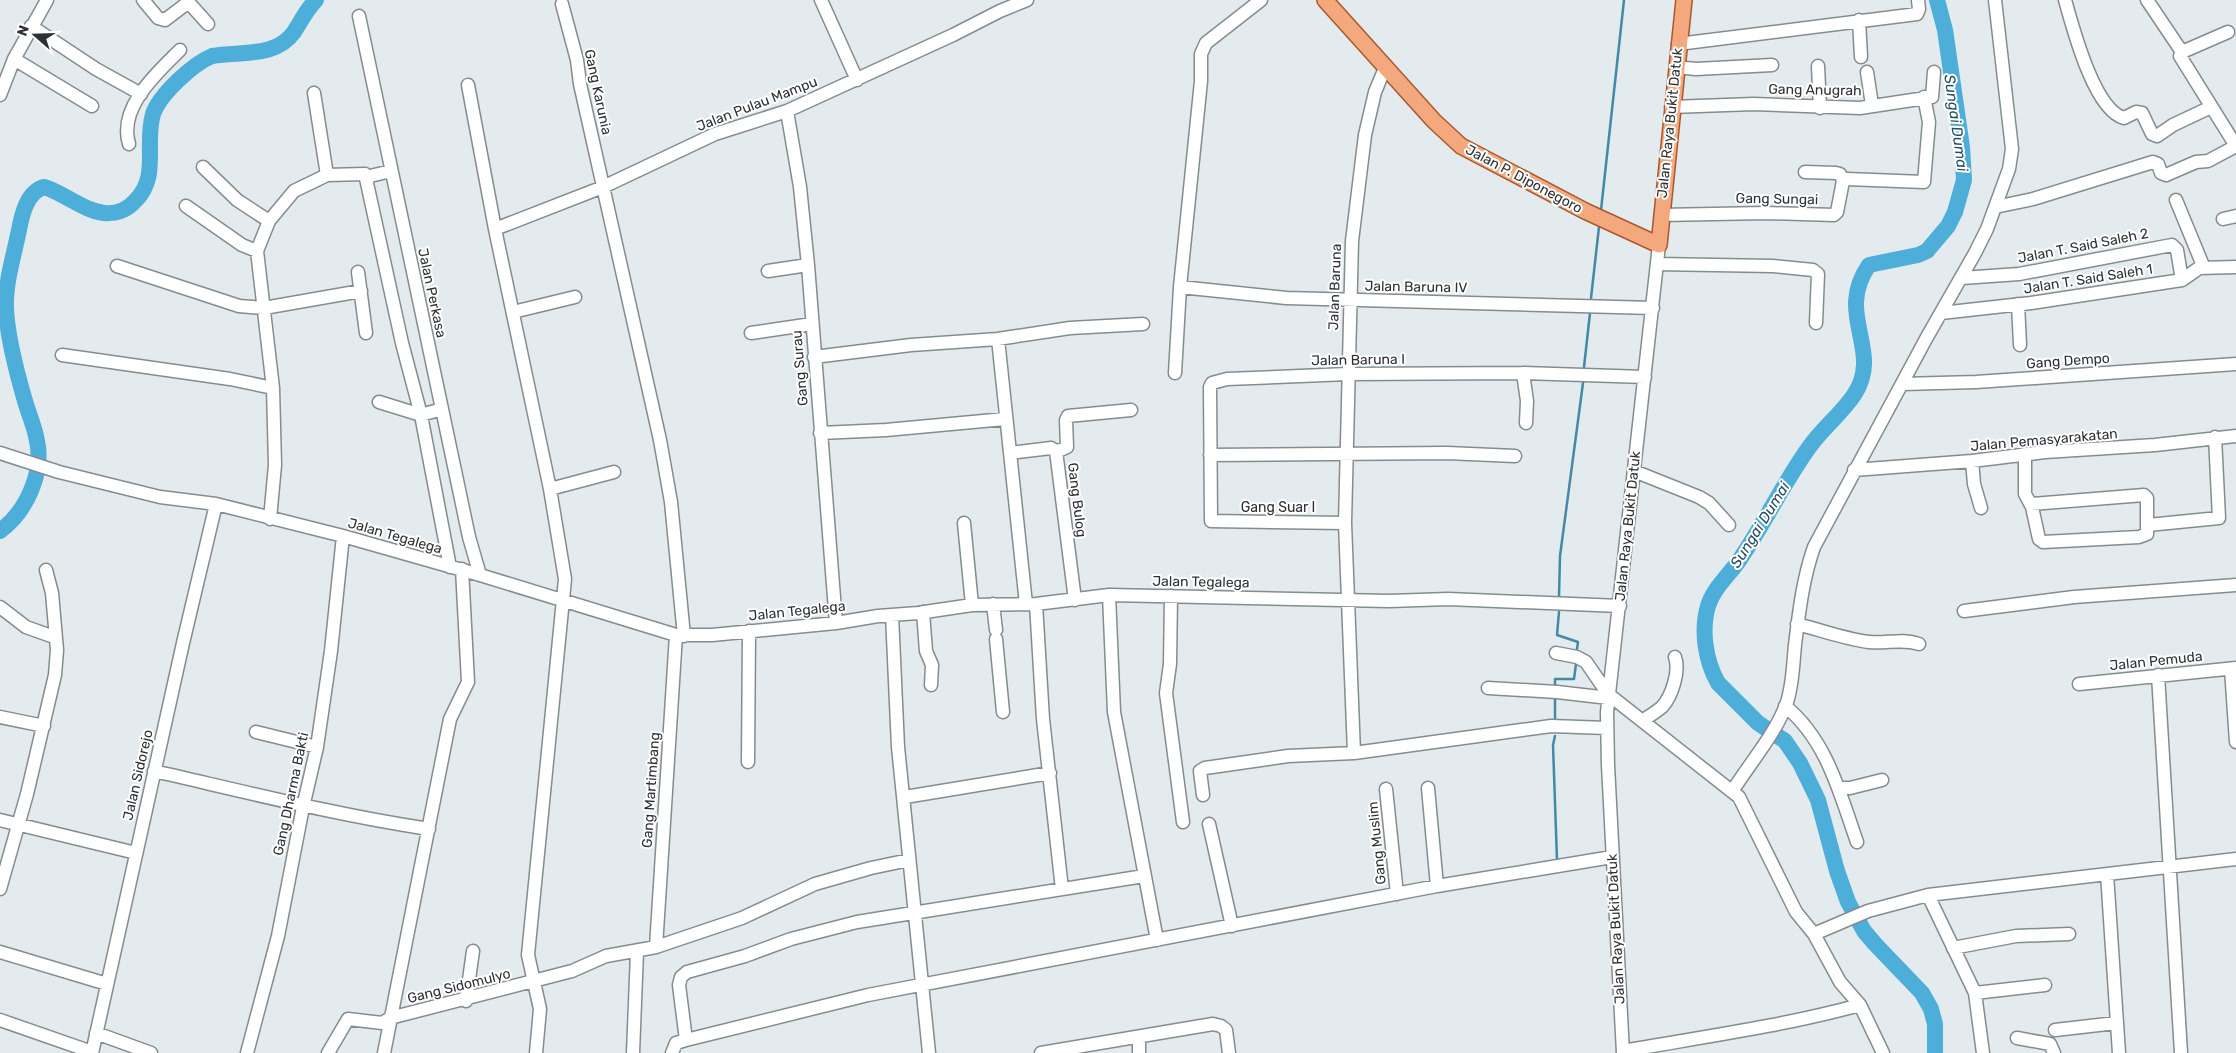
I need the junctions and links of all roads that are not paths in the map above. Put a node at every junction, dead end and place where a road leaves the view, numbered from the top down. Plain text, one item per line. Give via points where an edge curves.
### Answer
1 (47, 0) edge
2 (143, 0) edge
3 (822, 0) edge
4 (1027, 0) edge
5 (1261, 0) edge
6 (1325, 0) edge
7 (1684, 0) edge
8 (1918, 0) edge
9 (1995, 0) edge
10 (2065, 0) edge
11 (2147, 0) edge
12 (562, 4) dead end
13 (359, 16) dead end
14 (1859, 20) junction
15 (208, 24) dead end
16 (31, 26) junction
17 (2228, 32) dead end
18 (1678, 44) junction
19 (180, 50) dead end
20 (2182, 52) junction
21 (1861, 58) dead end
22 (14, 59) junction
23 (1772, 65) dead end
24 (1676, 66) junction
25 (1818, 66) dead end
26 (1385, 68) junction
27 (1867, 72) dead end
28 (1934, 72) dead end
29 (856, 80) junction
30 (468, 85) dead end
31 (314, 93) dead end
32 (141, 94) junction
33 (0, 95) edge
34 (1924, 97) junction
35 (92, 106) dead end
36 (1872, 106) junction
37 (2211, 106) junction
38 (1671, 107) junction
39 (1820, 108) junction
40 (786, 111) junction
41 (129, 144) dead end
42 (2236, 146) edge
43 (203, 167) dead end
44 (391, 171) junction
45 (1805, 172) dead end
46 (327, 175) junction
47 (366, 177) junction
48 (1843, 181) junction
49 (603, 187) junction
50 (2176, 200) dead end
51 (186, 206) dead end
52 (1995, 207) junction
53 (1660, 215) junction
54 (269, 220) junction
55 (495, 229) junction
56 (1659, 245) junction
57 (257, 251) junction
58 (1657, 264) junction
59 (808, 265) junction
60 (117, 266) dead end
61 (2236, 267) edge
62 (2204, 268) junction
63 (768, 271) dead end
64 (358, 272) dead end
65 (1962, 278) junction
66 (2182, 280) junction
67 (1180, 287) junction
68 (360, 291) junction
69 (575, 297) dead end
70 (1350, 301) junction
71 (2018, 304) junction
72 (264, 308) junction
73 (1652, 308) junction
74 (513, 312) junction
75 (1941, 313) junction
76 (1816, 323) dead end
77 (812, 324) junction
78 (1143, 324) dead end
79 (366, 332) dead end
80 (751, 333) dead end
81 (998, 339) junction
82 (2020, 346) dead end
83 (62, 355) dead end
84 (814, 357) junction
85 (2236, 364) edge
86 (1175, 373) dead end
87 (1524, 373) junction
88 (1348, 374) junction
89 (1645, 377) junction
90 (1902, 384) junction
91 (273, 388) junction
92 (379, 402) dead end
93 (442, 409) junction
94 (1131, 410) dead end
95 (421, 415) junction
96 (1005, 419) junction
97 (1526, 423) dead end
98 (820, 433) junction
99 (2236, 436) edge
100 (2215, 437) junction
101 (1056, 452) junction
102 (1010, 453) junction
103 (1346, 453) junction
104 (3, 454) edge
105 (2025, 454) junction
106 (1210, 455) junction
107 (1515, 456) dead end
108 (1972, 461) junction
109 (1854, 470) junction
110 (1634, 471) junction
111 (614, 472) dead end
112 (550, 489) junction
113 (216, 504) junction
114 (2031, 504) junction
115 (1981, 508) dead end
116 (270, 519) junction
117 (1211, 521) joint
118 (1345, 522) junction
119 (964, 523) dead end
120 (1728, 525) dead end
121 (2148, 525) junction
122 (343, 536) junction
123 (456, 568) junction
124 (46, 570) dead end
125 (480, 575) junction
126 (2236, 585) edge
127 (1109, 595) junction
128 (1171, 596) junction
129 (1075, 600) junction
130 (1348, 600) junction
131 (562, 601) junction
132 (993, 604) junction
133 (1031, 604) junction
134 (972, 605) junction
135 (1620, 606) junction
136 (0, 607) edge
137 (1964, 611) dead end
138 (923, 612) junction
139 (892, 615) junction
140 (836, 623) junction
141 (1798, 624) junction
142 (749, 631) junction
143 (680, 635) junction
144 (54, 638) junction
145 (1918, 644) dead end
146 (1556, 653) dead end
147 (1675, 657) dead end
148 (2233, 669) edge
149 (2158, 675) junction
150 (2079, 684) dead end
151 (930, 685) dead end
152 (1488, 688) dead end
153 (1609, 696) junction
154 (1785, 706) junction
155 (1002, 712) dead end
156 (0, 717) edge
157 (1642, 721) junction
158 (44, 726) junction
159 (1607, 728) junction
160 (256, 732) dead end
161 (2236, 742) edge
162 (317, 747) junction
163 (1354, 754) junction
164 (748, 762) dead end
165 (154, 771) junction
166 (1050, 773) junction
167 (1882, 780) dead end
168 (1428, 788) dead end
169 (1838, 788) junction
170 (1386, 789) dead end
171 (1733, 790) junction
172 (1203, 795) dead end
173 (904, 797) junction
174 (303, 807) junction
175 (0, 820) edge
176 (1183, 822) dead end
177 (17, 823) junction
178 (1209, 824) dead end
179 (429, 829) junction
180 (1856, 842) dead end
181 (136, 852) junction
182 (1612, 857) junction
183 (2236, 859) edge
184 (909, 860) junction
185 (2168, 867) junction
186 (2107, 874) junction
187 (1144, 876) junction
188 (1437, 886) junction
189 (0, 889) edge
190 (1062, 889) junction
191 (1397, 894) junction
192 (1928, 895) junction
193 (916, 911) junction
194 (1232, 926) junction
195 (1814, 934) junction
196 (2069, 934) dead end
197 (1157, 940) junction
198 (656, 947) junction
199 (1953, 948) junction
200 (472, 951) dead end
201 (0, 952) edge
202 (637, 952) junction
203 (534, 982) junction
204 (106, 984) junction
205 (922, 985) junction
206 (2045, 985) dead end
207 (1975, 993) junction
208 (466, 1000) junction
209 (1860, 1005) junction
210 (390, 1018) junction
211 (0, 1020) edge
212 (2116, 1023) junction
213 (2055, 1030) dead end
214 (96, 1033) junction
215 (1139, 1037) junction
216 (2017, 1038) dead end
217 (686, 1040) junction
218 (92, 1052) edge
219 (1623, 1052) edge
220 (151, 1053) edge
221 (247, 1053) edge
222 (328, 1053) edge
223 (384, 1053) edge
224 (536, 1053) edge
225 (633, 1053) edge
226 (672, 1053) edge
227 (929, 1053) edge
228 (1041, 1053) edge
229 (1140, 1053) edge
230 (1229, 1053) edge
231 (1883, 1053) edge
232 (1983, 1053) edge
233 (2054, 1053) edge
234 (2119, 1053) edge
235 (2180, 1053) edge

1 - 16 street
2 - 15 street via 158,18 165,20 190,4
3 - 29 street
4 - 29 street, Jalan Pulau Mampu
5 - 67 street via 1202,48
6 - 26 main road, Jalan P. Diponegoro
7 - 18 main road, Jalan Raya Bukit Datuk
8 - 14 street via 1917,14
9 - 52 street via 2012,155
10 - 37 street via 2089,75 2111,112 2124,118 2136,112 2142,113 2156,136
11 - 20 street
12 - 49 street, Gang Karunia
13 - 44 street, Jalan Perkasa
14 - 18 street
14 - 21 street
16 - 22 street
16 - 32 street
17 - 20 street
18 - 24 main road, Jalan Raya Bukit Datuk
19 - 32 street
20 - 37 street via 2180,56
22 - 33 street
22 - 35 street
23 - 24 street via 1696,69
24 - 38 main road, Jalan Raya Bukit Datuk
25 - 39 street
26 - 56 main road, Jalan P. Diponegoro via 1462,146 1584,211
26 - 70 street, Jalan Baruna via 1374,92 1359,172 1352,227
27 - 36 street
28 - 34 street via 1933,95
29 - 40 street, Jalan Pulau Mampu
30 - 55 street
31 - 46 street
32 - 41 street via 128,127 126,136
34 - 36 street, Gang Anugrah
34 - 48 street via 1929,122 1924,182 1855,178
36 - 39 street, Gang Anugrah
37 - 42 street
38 - 39 street, Gang Anugrah via 1754,104
38 - 53 main road, Jalan Raya Bukit Datuk
40 - 49 street, Jalan Pulau Mampu via 715,134
40 - 59 street, Gang Surau via 800,187
42 - 52 street via 2208,161 2196,162 2166,175 2161,174 2158,164 2153,162
43 - 54 street via 237,200
44 - 47 street
44 - 93 street, Jalan Perkasa
45 - 48 street via 1836,173
46 - 47 street via 365,174
46 - 54 street via 294,191
47 - 95 street
48 - 53 street, Gang Sungai via 1834,215
49 - 55 street, Jalan Pulau Mampu
49 - 143 street, Gang Karunia via 668,478
50 - 62 street
51 - 57 street
52 - 65 street
53 - 56 main road, Jalan Raya Bukit Datuk
54 - 57 street
55 - 74 street
56 - 58 street, Jalan Raya Bukit Datuk
57 - 72 street
58 - 73 street, Jalan Raya Bukit Datuk
58 - 76 street via 1813,270 1818,274
59 - 63 street
59 - 77 street, Gang Surau
60 - 72 street via 217,300
61 - 62 street, Jalan T. Said Saleh 1
62 - 66 street, Jalan T. Said Saleh 1
64 - 68 street
65 - 66 street, Jalan T. Said Saleh 2 via 2019,274 2172,245 2178,250
65 - 75 street
66 - 71 street, Jalan T. Said Saleh 1
67 - 70 street, Jalan Baruna IV via 1237,295
67 - 86 street
68 - 72 street
68 - 79 street
69 - 74 street
70 - 73 street, Jalan Baruna IV
70 - 88 street, Jalan Baruna
71 - 75 street, Jalan T. Said Saleh 1
71 - 82 street
72 - 91 street
73 - 89 street, Jalan Raya Bukit Datuk
74 - 112 street
75 - 90 street
77 - 80 street
77 - 84 street, Gang Surau
78 - 81 street via 1070,328
81 - 84 street via 910,345
81 - 96 street
83 - 91 street
84 - 98 street, Gang Surau
85 - 90 street, Gang Dempo
87 - 88 street, Jalan Baruna I
87 - 89 street, Jalan Baruna I
87 - 97 street
88 - 103 street, Jalan Baruna
88 - 106 street, Jalan Baruna I via 1214,381 1210,387
89 - 110 street, Jalan Raya Bukit Datuk
90 - 109 street
91 - 116 street via 275,465
92 - 95 street
93 - 95 street
93 - 125 street, Jalan Perkasa
94 - 101 street via 1068,416 1067,447
95 - 123 street
96 - 98 street
96 - 102 street
98 - 140 street, Gang Surau
99 - 100 street, Jalan Pemasyarakatan
100 - 105 street, Jalan Pemasyarakatan via 2155,445
100 - 121 street via 2220,518
101 - 102 street, Gang Bulog via 1051,448
101 - 129 street, Gang Bulog
102 - 133 street
103 - 106 street
103 - 107 street
103 - 118 street, Jalan Baruna
104 - 113 street, Jalan Tegalega via 59,472 160,497
105 - 108 street, Jalan Pemasyarakatan
105 - 114 street via 2025,494
106 - 117 street, Jalan Baruna I
108 - 109 street, Jalan Pemasyarakatan
108 - 115 street
109 - 141 street via 1814,547 1806,573
110 - 120 street via 1699,497
110 - 135 street, Jalan Raya Bukit Datuk
111 - 112 street
112 - 131 street via 565,579
113 - 116 street, Jalan Tegalega
113 - 165 street, Jalan Sidorejo
114 - 121 street via 2144,495 2147,498
114 - 121 street via 2037,533 2043,542 2138,537 2147,534
116 - 122 street, Jalan Tegalega
117 - 118 street, Gang Suar I
118 - 130 street, Jalan Baruna
119 - 134 street
122 - 123 street, Jalan Tegalega
122 - 162 street, Gang Dharma Bakti
123 - 125 street, Jalan Tegalega
123 - 179 street via 468,682 451,713
124 - 144 street via 52,593
125 - 131 street, Jalan Tegalega
126 - 137 street via 2074,597
127 - 128 street, Jalan Tegalega
127 - 129 street, Jalan Tegalega
127 - 187 street via 1114,712
128 - 130 street, Jalan Tegalega
128 - 176 street via 1170,664 1166,693
129 - 133 street, Jalan Tegalega
130 - 135 street, Jalan Tegalega via 1448,598
130 - 163 street, Jalan Baruna
131 - 143 street, Jalan Tegalega
131 - 203 street via 529,950
132 - 133 street, Jalan Tegalega
132 - 134 street, Jalan Tegalega
132 - 155 street
133 - 166 street
134 - 138 street, Jalan Tegalega
135 - 153 street, Jalan Raya Bukit Datuk
136 - 144 street via 26,627
138 - 139 street, Jalan Tegalega
138 - 151 street via 926,651 932,665
139 - 140 street, Jalan Tegalega
139 - 173 street
140 - 142 street, Jalan Tegalega
141 - 145 street via 1866,642 1906,640
141 - 154 street
142 - 143 street, Jalan Tegalega
142 - 164 street
143 - 198 street, Gang Martimbang
144 - 158 street via 57,650 55,675
146 - 153 street via 1586,662
147 - 157 street via 1677,667 1669,697 1661,708
148 - 149 street, Jalan Pemuda
148 - 161 street
149 - 150 street, Jalan Pemuda
149 - 185 street
152 - 153 street
153 - 157 street
153 - 159 street, Jalan Raya Bukit Datuk
154 - 169 street via 1800,719 1821,748
154 - 171 street
156 - 158 street
157 - 171 street
158 - 177 street
159 - 163 street via 1551,726
159 - 182 street, Jalan Raya Bukit Datuk
160 - 162 street
162 - 174 street, Gang Dharma Bakti
163 - 172 street via 1274,758 1202,768
165 - 174 street
165 - 181 street, Jalan Sidorejo
166 - 173 street
166 - 190 street
167 - 169 street
168 - 188 street
169 - 180 street
170 - 191 street, Gang Muslim
171 - 195 street via 1744,804 1779,882 1796,912
173 - 184 street
174 - 179 street
174 - 221 street, Gang Dharma Bakti via 278,936
175 - 177 street
177 - 181 street
177 - 189 street
178 - 194 street
179 - 210 street
181 - 204 street, Jalan Sidorejo
182 - 188 street
182 - 219 street, Jalan Raya Bukit Datuk
183 - 185 street
184 - 193 street
184 - 198 street, Gang Sidomulyo via 815,884 742,918
185 - 186 street
185 - 235 street
186 - 192 street
186 - 212 street
187 - 190 street
187 - 197 street
188 - 191 street
190 - 193 street
191 - 194 street
192 - 195 street via 1868,911
192 - 199 street
193 - 205 street
193 - 217 street via 791,939 687,972 681,977 680,985
194 - 197 street
195 - 209 street via 1840,982
196 - 199 street via 2016,936
197 - 205 street
198 - 202 street, Gang Sidomulyo
199 - 207 street
200 - 208 street
201 - 204 street
202 - 203 street, Gang Sidomulyo via 606,956 572,971
202 - 225 street
203 - 208 street, Gang Sidomulyo
203 - 224 street via 540,1009
204 - 214 street, Jalan Sidorejo
205 - 217 street via 868,995
205 - 227 street
206 - 207 street
207 - 232 street
208 - 210 street, Gang Sidomulyo
209 - 219 street via 1800,1021
209 - 231 street
210 - 222 street, Gang Sidomulyo via 382,1023 348,1020
210 - 223 street
211 - 218 street
212 - 213 street
212 - 234 street
214 - 218 street, Jalan Sidorejo
214 - 220 street
215 - 228 street
215 - 229 street
215 - 230 street via 1218,1025 1226,1030
216 - 233 street via 2050,1044
217 - 226 street via 676,1044

